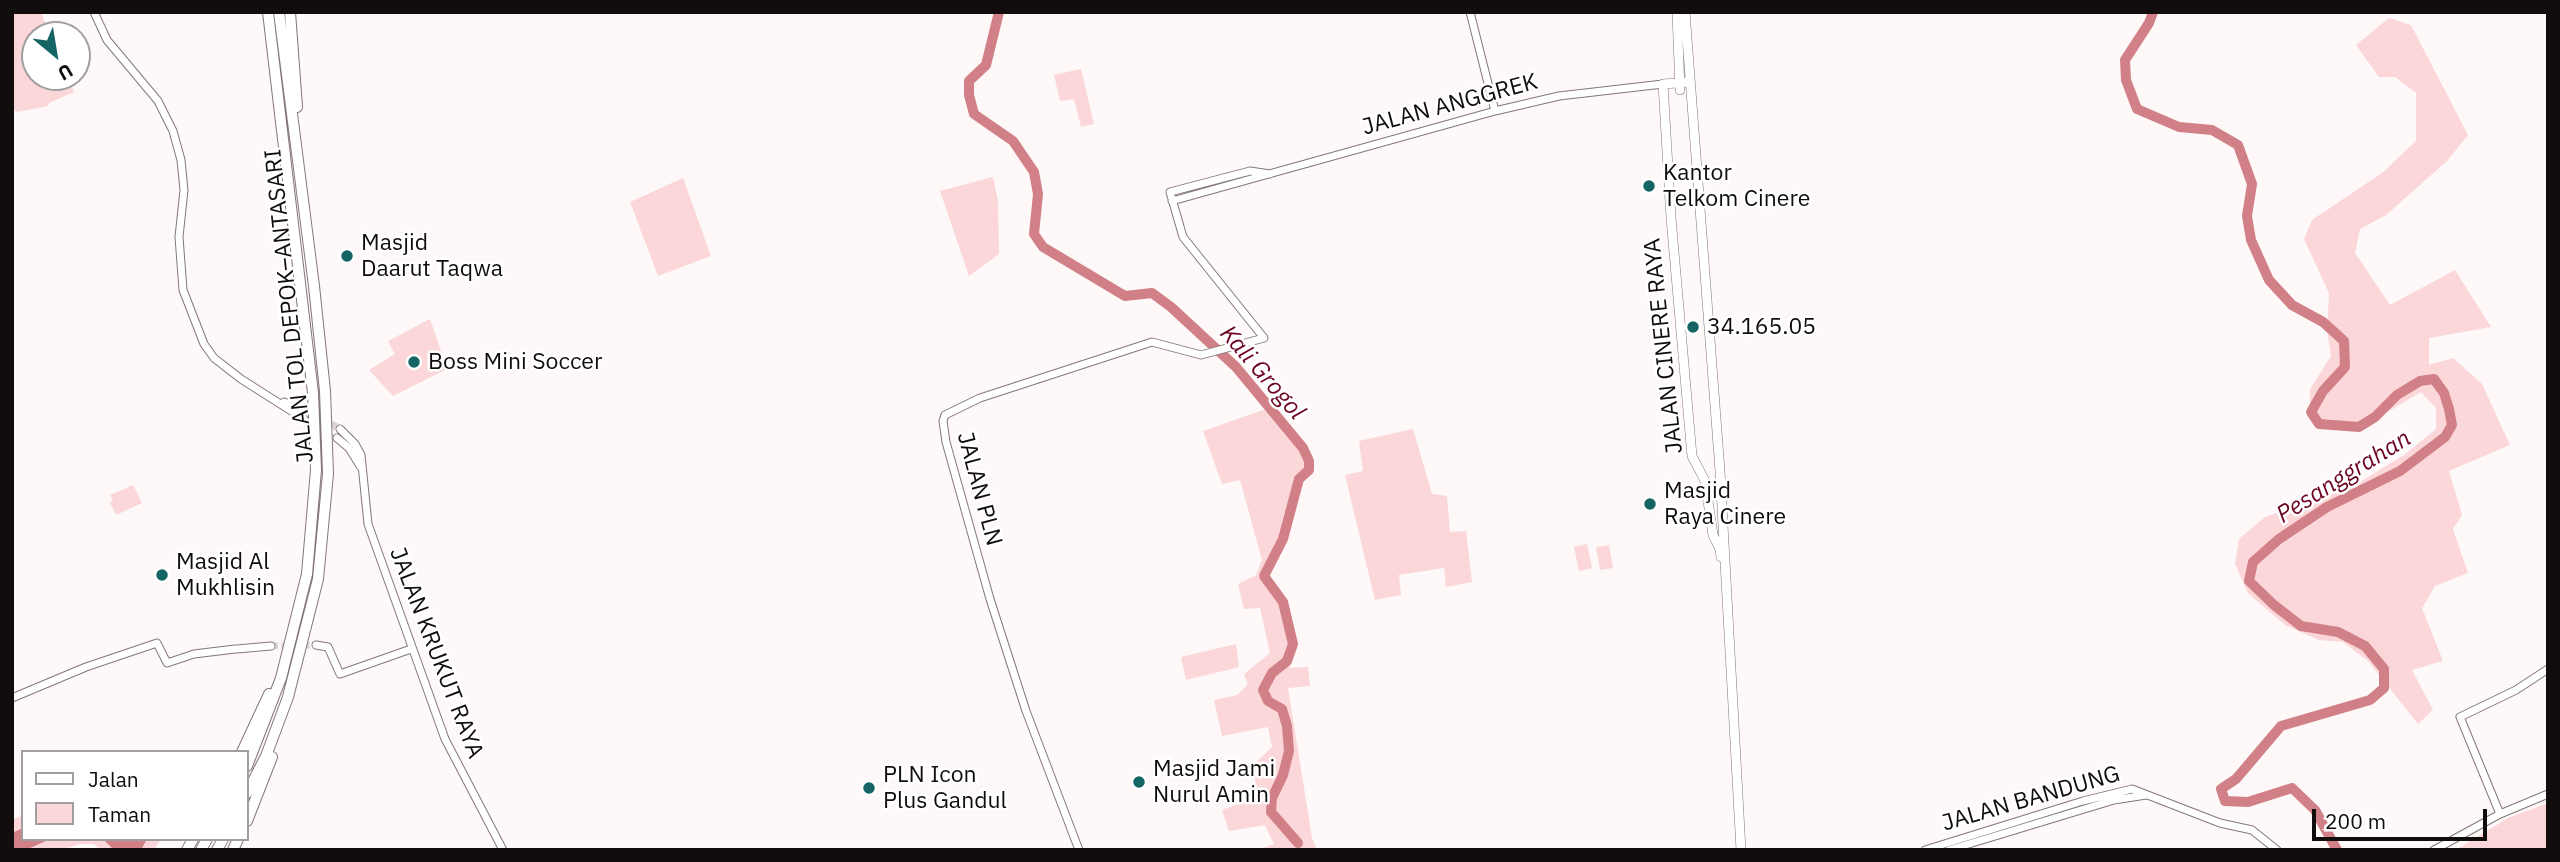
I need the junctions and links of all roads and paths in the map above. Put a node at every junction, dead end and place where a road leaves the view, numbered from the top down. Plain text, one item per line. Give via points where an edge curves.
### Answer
1 (94, 12) edge
2 (268, 12) edge
3 (279, 12) edge
4 (290, 12) edge
5 (1470, 12) edge
6 (1677, 12) edge
7 (1685, 12) edge
8 (1684, 86) junction
9 (1663, 87) junction
10 (1495, 111) junction
11 (296, 147) junction
12 (1695, 160) junction
13 (1270, 174) junction
14 (1172, 201) junction
15 (273, 398) junction
16 (306, 409) tunnel mouth
17 (304, 419) tunnel mouth
18 (340, 429) tunnel mouth
19 (337, 438) tunnel mouth
20 (363, 470) junction
21 (1714, 471) dead end
22 (316, 645) dead end
23 (271, 646) tunnel mouth
24 (411, 649) junction
25 (2548, 669) edge
26 (281, 678) junction
27 (288, 697) junction
28 (12, 698) edge
29 (243, 750) edge
30 (248, 763) edge
31 (248, 791) edge
32 (2548, 794) edge
33 (2147, 795) junction
34 (2500, 814) junction
35 (248, 818) edge
36 (503, 850) edge
37 (1079, 850) edge
38 (1735, 850) edge
39 (1741, 850) edge
40 (1925, 850) edge
41 (1949, 850) edge
42 (2277, 850) edge
43 (2434, 850) edge

1 - 15 street via 107,40 158,101 173,131 184,190 179,237 183,289 204,344 214,358
2 - 26 highway, JALAN TOL DEPOK–ANTASARI via 316,439 307,574
3 - 11 highway, JALAN TOL DEPOK–ANTASARI
4 - 11 highway via 297,90
5 - 10 street
6 - 8 main road
7 - 8 main road
8 - 9 main road, JALAN ANGGREK
8 - 12 main road, JALAN CINERE RAYA
9 - 10 street, JALAN ANGGREK via 1559,96
9 - 38 main road, JALAN CINERE RAYA via 1692,457 1705,481 1713,535 1720,549
10 - 13 street, JALAN ANGGREK
11 - 27 highway, JALAN TOL DEPOK–ANTASARI via 325,391 328,474 318,579
12 - 21 main road, JALAN CINERE RAYA
12 - 39 main road, JALAN CINERE RAYA via 1720,471
13 - 14 street, JALAN ANGGREK
13 - 14 street, JALAN ANGGREK via 1250,172 1170,192
14 - 37 street, JALAN PLN via 1184,237 1264,338 1200,355 1152,342 980,398 945,415 943,421 987,588 1026,711
15 - 16 street
15 - 17 street
18 - 20 street, JALAN KRUKUT RAYA via 355,444
19 - 20 street
20 - 24 street, JALAN KRUKUT RAYA via 368,524
22 - 24 street via 328,647 340,674
23 - 28 street via 194,654 167,663 157,643
24 - 36 street, JALAN KRUKUT RAYA via 445,739
25 - 34 street via 2460,717
26 - 29 highway via 266,697
26 - 30 highway, JALAN TOL DEPOK–ANTASARI
27 - 31 highway, JALAN TOL DEPOK–ANTASARI
27 - 35 highway
32 - 34 street
33 - 40 street, JALAN BANDUNG via 2132,789 2083,800
33 - 41 street, JALAN BANDUNG via 2114,800
33 - 42 street, JALAN BANDUNG via 2252,830
34 - 43 street

